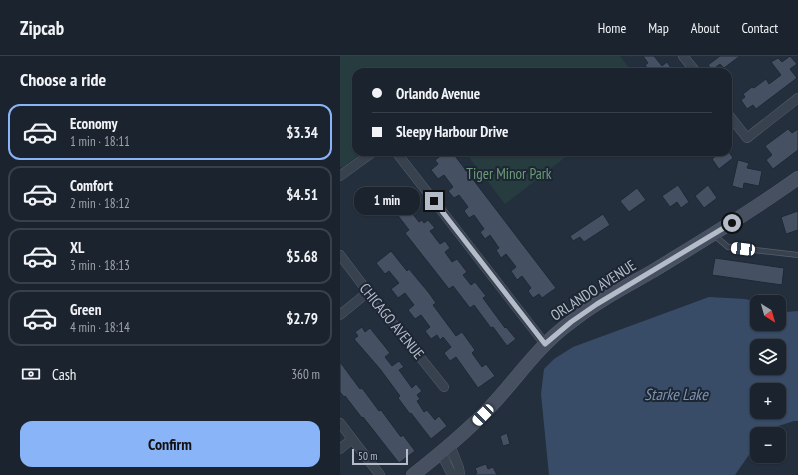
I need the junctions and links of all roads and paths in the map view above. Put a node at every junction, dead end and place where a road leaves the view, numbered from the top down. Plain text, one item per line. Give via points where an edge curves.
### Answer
1 (684, 56) edge
2 (693, 68) edge
3 (798, 98) edge
4 (732, 119) edge
5 (368, 156) edge
6 (399, 156) edge
7 (340, 176) edge
8 (798, 178) edge
9 (714, 234) junction
10 (340, 255) edge
11 (798, 255) edge
12 (368, 292) junction
13 (340, 315) edge
14 (545, 344) junction
15 (444, 387) dead end
16 (340, 424) edge
17 (352, 439) junction
18 (340, 449) edge
19 (446, 449) junction
20 (380, 475) edge
21 (413, 475) edge
22 (452, 475) edge
23 (460, 475) edge

1 - 2 street
3 - 4 street via 747,138
5 - 7 street
6 - 14 street
8 - 9 street, ORLANDO AVENUE
9 - 11 lane via 728,247
9 - 14 street, ORLANDO AVENUE via 597,304
10 - 12 street, CHICAGO AVENUE
12 - 13 street
12 - 15 street, CHICAGO AVENUE
14 - 19 street, ORLANDO AVENUE via 493,404
16 - 17 street
17 - 18 street
17 - 20 street
19 - 21 street, ORLANDO AVENUE
19 - 22 street
19 - 23 street via 459,468

